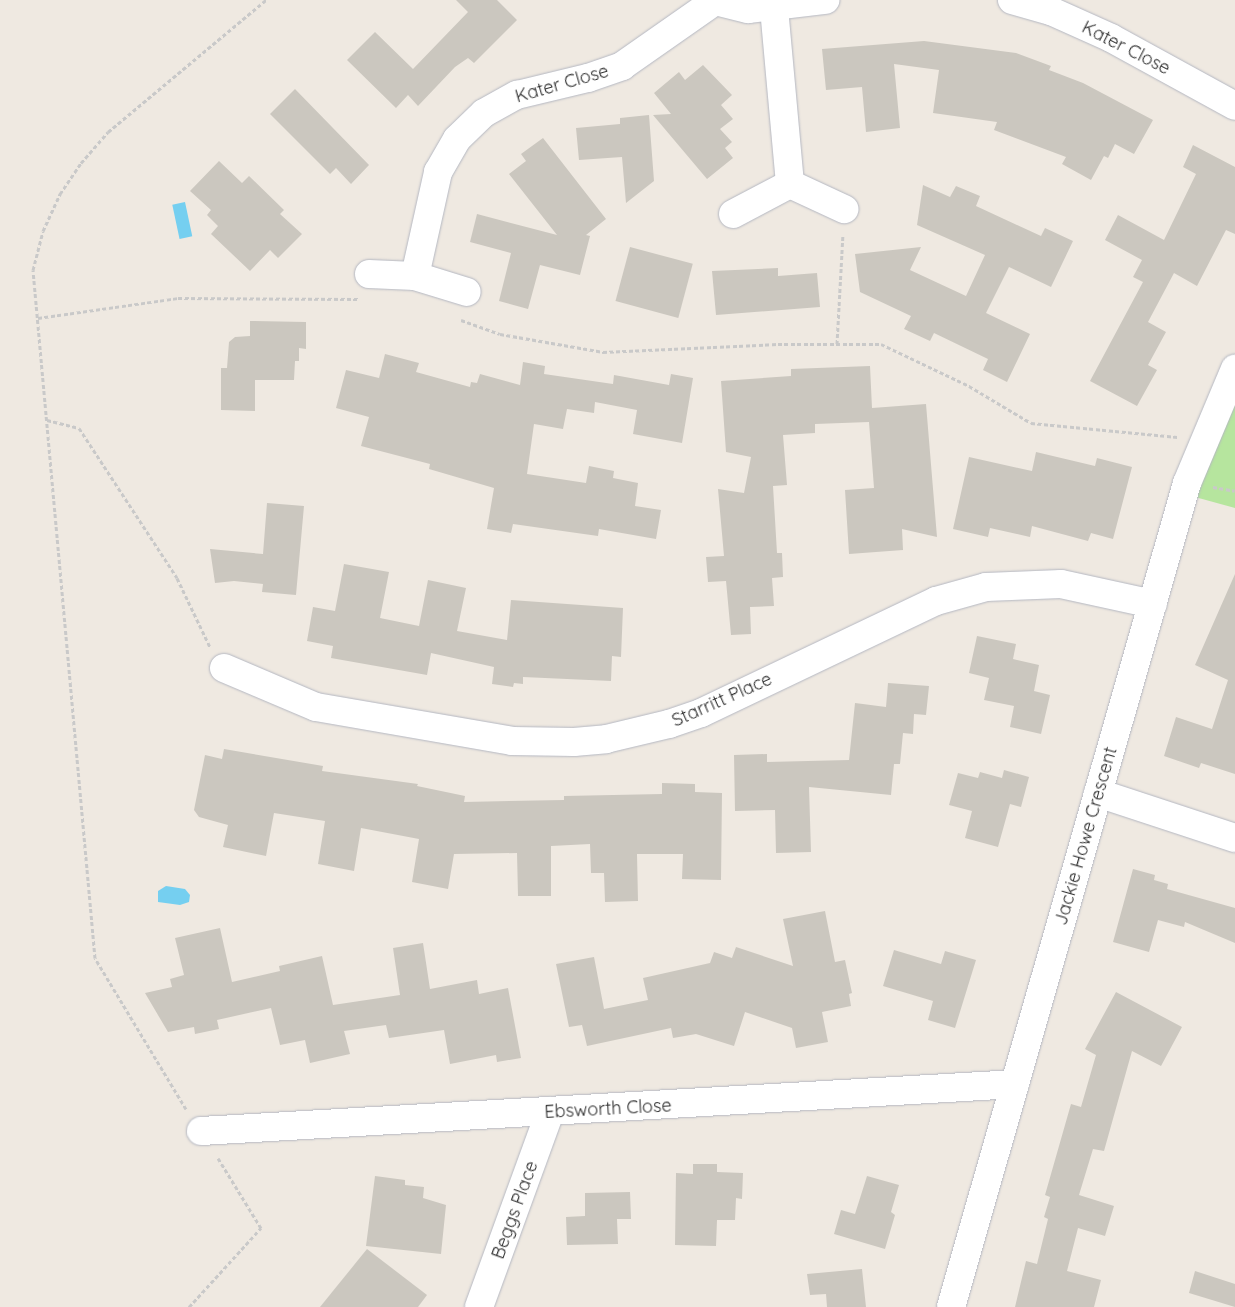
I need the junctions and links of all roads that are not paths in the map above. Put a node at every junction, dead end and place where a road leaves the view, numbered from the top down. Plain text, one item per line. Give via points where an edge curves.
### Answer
1 (826, 0) edge
2 (1012, 0) edge
3 (774, 8) junction
4 (1235, 106) edge
5 (790, 184) junction
6 (844, 209) road end
7 (733, 214) dead end
8 (415, 276) junction
9 (368, 287) road end
10 (467, 292) dead end
11 (1235, 369) edge
12 (1153, 604) junction
13 (224, 668) road end
14 (1098, 793) junction
15 (1235, 838) edge
16 (1015, 1084) junction
17 (550, 1112) junction
18 (201, 1131) road end
19 (479, 1307) edge
20 (951, 1307) edge

1 - 3 street, Kater Close
2 - 4 street, Kater Close via 1051,11 1111,38
3 - 5 street
3 - 8 street, Kater Close via 748,9 715,1 622,66 588,78 517,95 484,113 457,139 438,172
5 - 6 street
5 - 7 street
8 - 9 street
8 - 10 street
11 - 12 street, Jackie Howe Crescent via 1187,483
12 - 13 street, Starritt Place via 1061,584 986,587 936,601 701,713 669,724 574,742 512,741 316,707
12 - 14 street, Jackie Howe Crescent
14 - 15 street
14 - 16 street, Jackie Howe Crescent
16 - 17 street, Ebsworth Close
16 - 20 street, Jackie Howe Crescent
17 - 18 street, Ebsworth Close
17 - 19 street, Beggs Place

